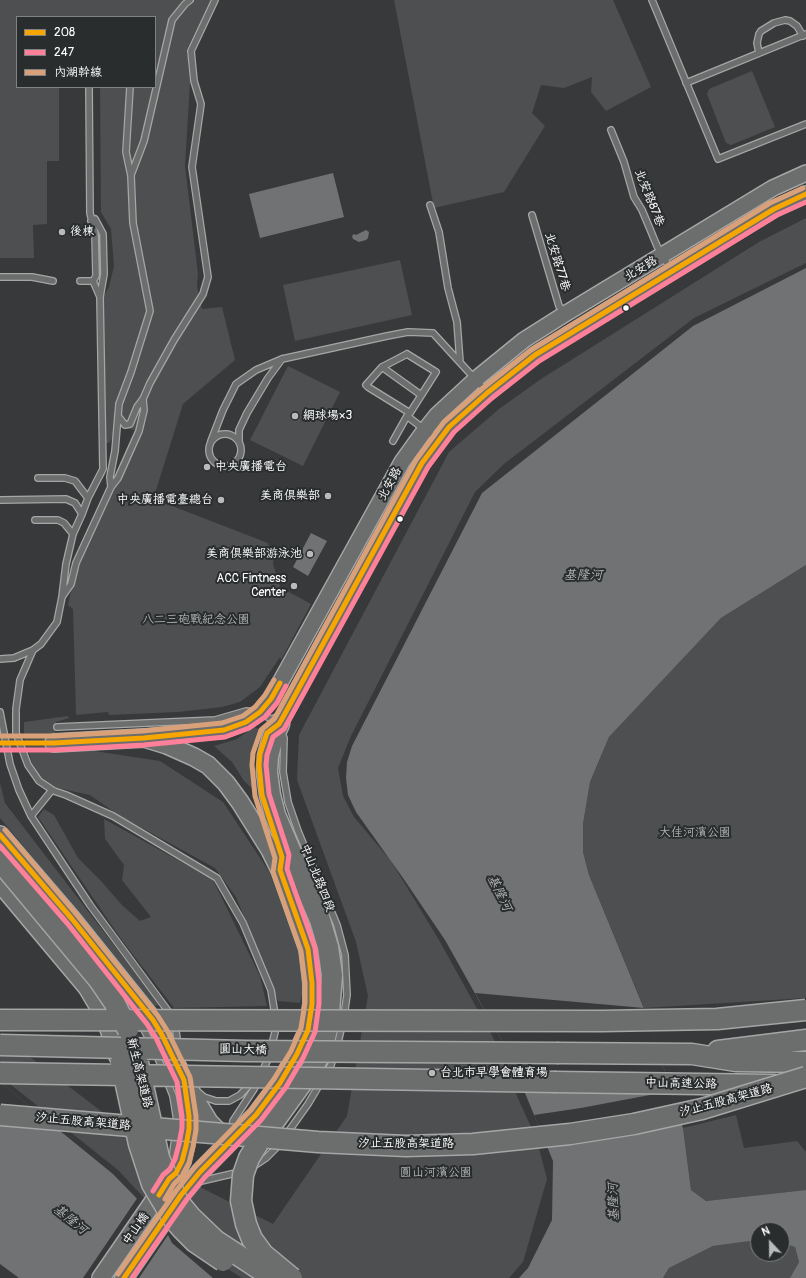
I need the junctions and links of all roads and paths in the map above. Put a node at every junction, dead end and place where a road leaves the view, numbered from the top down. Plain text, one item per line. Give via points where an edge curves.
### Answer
1 (190, 0) edge
2 (215, 0) edge
3 (652, 0) edge
4 (804, 35) edge
5 (759, 53) junction
6 (686, 83) junction
7 (89, 88) edge
8 (130, 88) edge
9 (806, 124) edge
10 (611, 130) dead end
11 (806, 173) edge
12 (130, 176) junction
13 (806, 194) edge
14 (430, 205) dead end
15 (532, 215) dead end
16 (91, 221) junction
17 (662, 256) junction
18 (672, 272) junction
19 (0, 277) edge
20 (53, 281) dead end
21 (80, 281) dead end
22 (93, 281) junction
23 (100, 297) junction
24 (565, 314) junction
25 (282, 359) junction
26 (460, 363) junction
27 (382, 367) junction
28 (476, 379) junction
29 (487, 393) junction
30 (421, 395) junction
31 (144, 399) junction
32 (118, 415) junction
33 (425, 430) junction
34 (393, 440) dead end
35 (439, 440) junction
36 (211, 441) junction
37 (239, 441) junction
38 (38, 478) dead end
39 (111, 487) junction
40 (88, 498) junction
41 (0, 500) edge
42 (82, 514) junction
43 (35, 520) dead end
44 (73, 534) junction
45 (62, 597) junction
46 (32, 650) junction
47 (0, 660) edge
48 (0, 712) edge
49 (260, 712) junction
50 (279, 724) junction
51 (55, 735) joint
52 (144, 738) junction
53 (52, 790) junction
54 (31, 816) junction
55 (0, 836) edge
56 (0, 855) edge
57 (0, 860) edge
58 (280, 870) junction
59 (0, 881) edge
60 (0, 899) edge
61 (806, 1010) edge
62 (0, 1020) edge
63 (806, 1040) edge
64 (0, 1045) edge
65 (119, 1054) junction
66 (692, 1054) junction
67 (806, 1062) edge
68 (0, 1073) edge
69 (260, 1075) junction
70 (806, 1077) edge
71 (184, 1080) junction
72 (806, 1086) edge
73 (0, 1115) edge
74 (230, 1142) junction
75 (169, 1180) junction
76 (186, 1189) junction
77 (102, 1278) edge
78 (124, 1278) edge
79 (248, 1278) edge
80 (273, 1278) edge
81 (292, 1278) edge

1 - 12 lane via 172,20 144,141
2 - 31 lane via 191,50 194,81 201,104 192,167 208,277 203,294 174,340
3 - 6 lane
4 - 5 lane
4 - 5 lane via 793,22 785,20 774,23 759,34
5 - 6 lane
6 - 9 lane via 718,159
7 - 16 lane
8 - 12 lane via 126,152
10 - 17 lane, 北安路87巷 via 634,197
11 - 17 main road, 北安路 via 773,188
12 - 32 lane via 133,223 150,311 132,372 119,404
13 - 18 main road, 北安路 via 774,209
14 - 26 lane via 439,232 448,288 457,322
15 - 24 lane, 北安路77巷 via 559,306
16 - 22 lane via 95,234 96,276
16 - 23 lane via 95,219 103,234 104,274
17 - 18 lane, 北安路87巷
17 - 24 main road, 北安路
18 - 29 main road, 北安路 via 535,355
19 - 20 lane via 32,276
21 - 22 lane
22 - 23 lane
23 - 40 lane via 103,469
24 - 28 main road, 北安路 via 524,340
25 - 26 lane via 408,332 433,333
25 - 36 lane via 256,370 236,384
25 - 37 lane via 247,413 239,430
26 - 28 lane
27 - 30 lane
27 - 30 lane via 407,354 436,372
27 - 30 lane via 368,382 368,387 410,413
28 - 29 lane
28 - 33 main road, 北安路 via 437,415
29 - 35 main road, 北安路 via 449,427
31 - 32 lane via 137,407 130,424 125,425
31 - 39 lane via 139,431 118,478
32 - 39 lane
33 - 34 lane via 407,416
33 - 35 lane
33 - 49 main road, 北安路 via 402,462 271,699
35 - 50 main road, 北安路 via 422,462
36 - 37 lane via 225,433
36 - 37 lane via 208,452 213,461 222,466 232,465 240,457
38 - 40 lane via 65,478 75,481
39 - 45 lane via 76,563 71,584
40 - 42 lane
41 - 42 lane via 66,499 75,503
42 - 44 lane
43 - 44 lane via 58,520
44 - 45 lane
45 - 46 lane via 57,622 41,644
46 - 47 lane via 14,658
46 - 53 lane via 20,680 16,734 28,765 39,781
48 - 54 lane via 10,764
49 - 50 lane
49 - 51 lane via 246,711 215,720 180,720
49 - 52 main road, 北安路 via 246,722 224,730
50 - 58 main road, 北安路 via 267,734 259,765 262,795 282,857
50 - 76 lane, 中山北路四段 via 284,738 283,772 288,802 337,925 345,956 347,995 340,1037 330,1065 308,1104 280,1144 266,1158 253,1167
50 - 81 highway, bridge via 268,756 270,795 320,920 328,947 332,975 328,1025 323,1046 314,1066 249,1158 243,1175 241,1201 252,1239 263,1254
51 - 52 main road
52 - 58 main road via 166,744 208,765 240,802
53 - 54 lane
53 - 69 lane via 113,816 217,878 243,923 271,990 276,1032 269,1057
54 - 71 lane via 90,905 174,1019
55 - 71 main road via 72,919 153,1020
56 - 75 lane via 136,1015 159,1059 173,1096 177,1121
57 - 80 highway, 新生高架道路, bridge via 89,967 114,1002 136,1054 159,1158 178,1200 191,1217 215,1240
58 - 74 main road via 308,949 312,1004 308,1030 280,1083 256,1115
59 - 65 highway, 新生高架道路, bridge via 88,986 106,1018
60 - 65 highway, bridge via 100,1022
61 - 62 highway, bridge via 717,1018 602,1021
63 - 66 highway
64 - 66 highway, 圓山大橋, bridge via 238,1051
65 - 79 highway, 新生高架道路, bridge via 143,1160 152,1184 182,1229 195,1242
66 - 67 highway via 736,1061
68 - 72 highway, 中山高速公路, bridge
69 - 71 lane via 240,1095 229,1101 216,1101 204,1097
69 - 74 lane via 233,1121
70 - 73 highway, 汐止五股高架道路, bridge via 702,1109 634,1124 570,1134 473,1144 406,1146 318,1142
71 - 74 main road via 209,1122
71 - 75 main road via 189,1129 182,1161
74 - 76 main road
75 - 77 main road, 中山橋
76 - 78 main road, 中山橋, bridge

